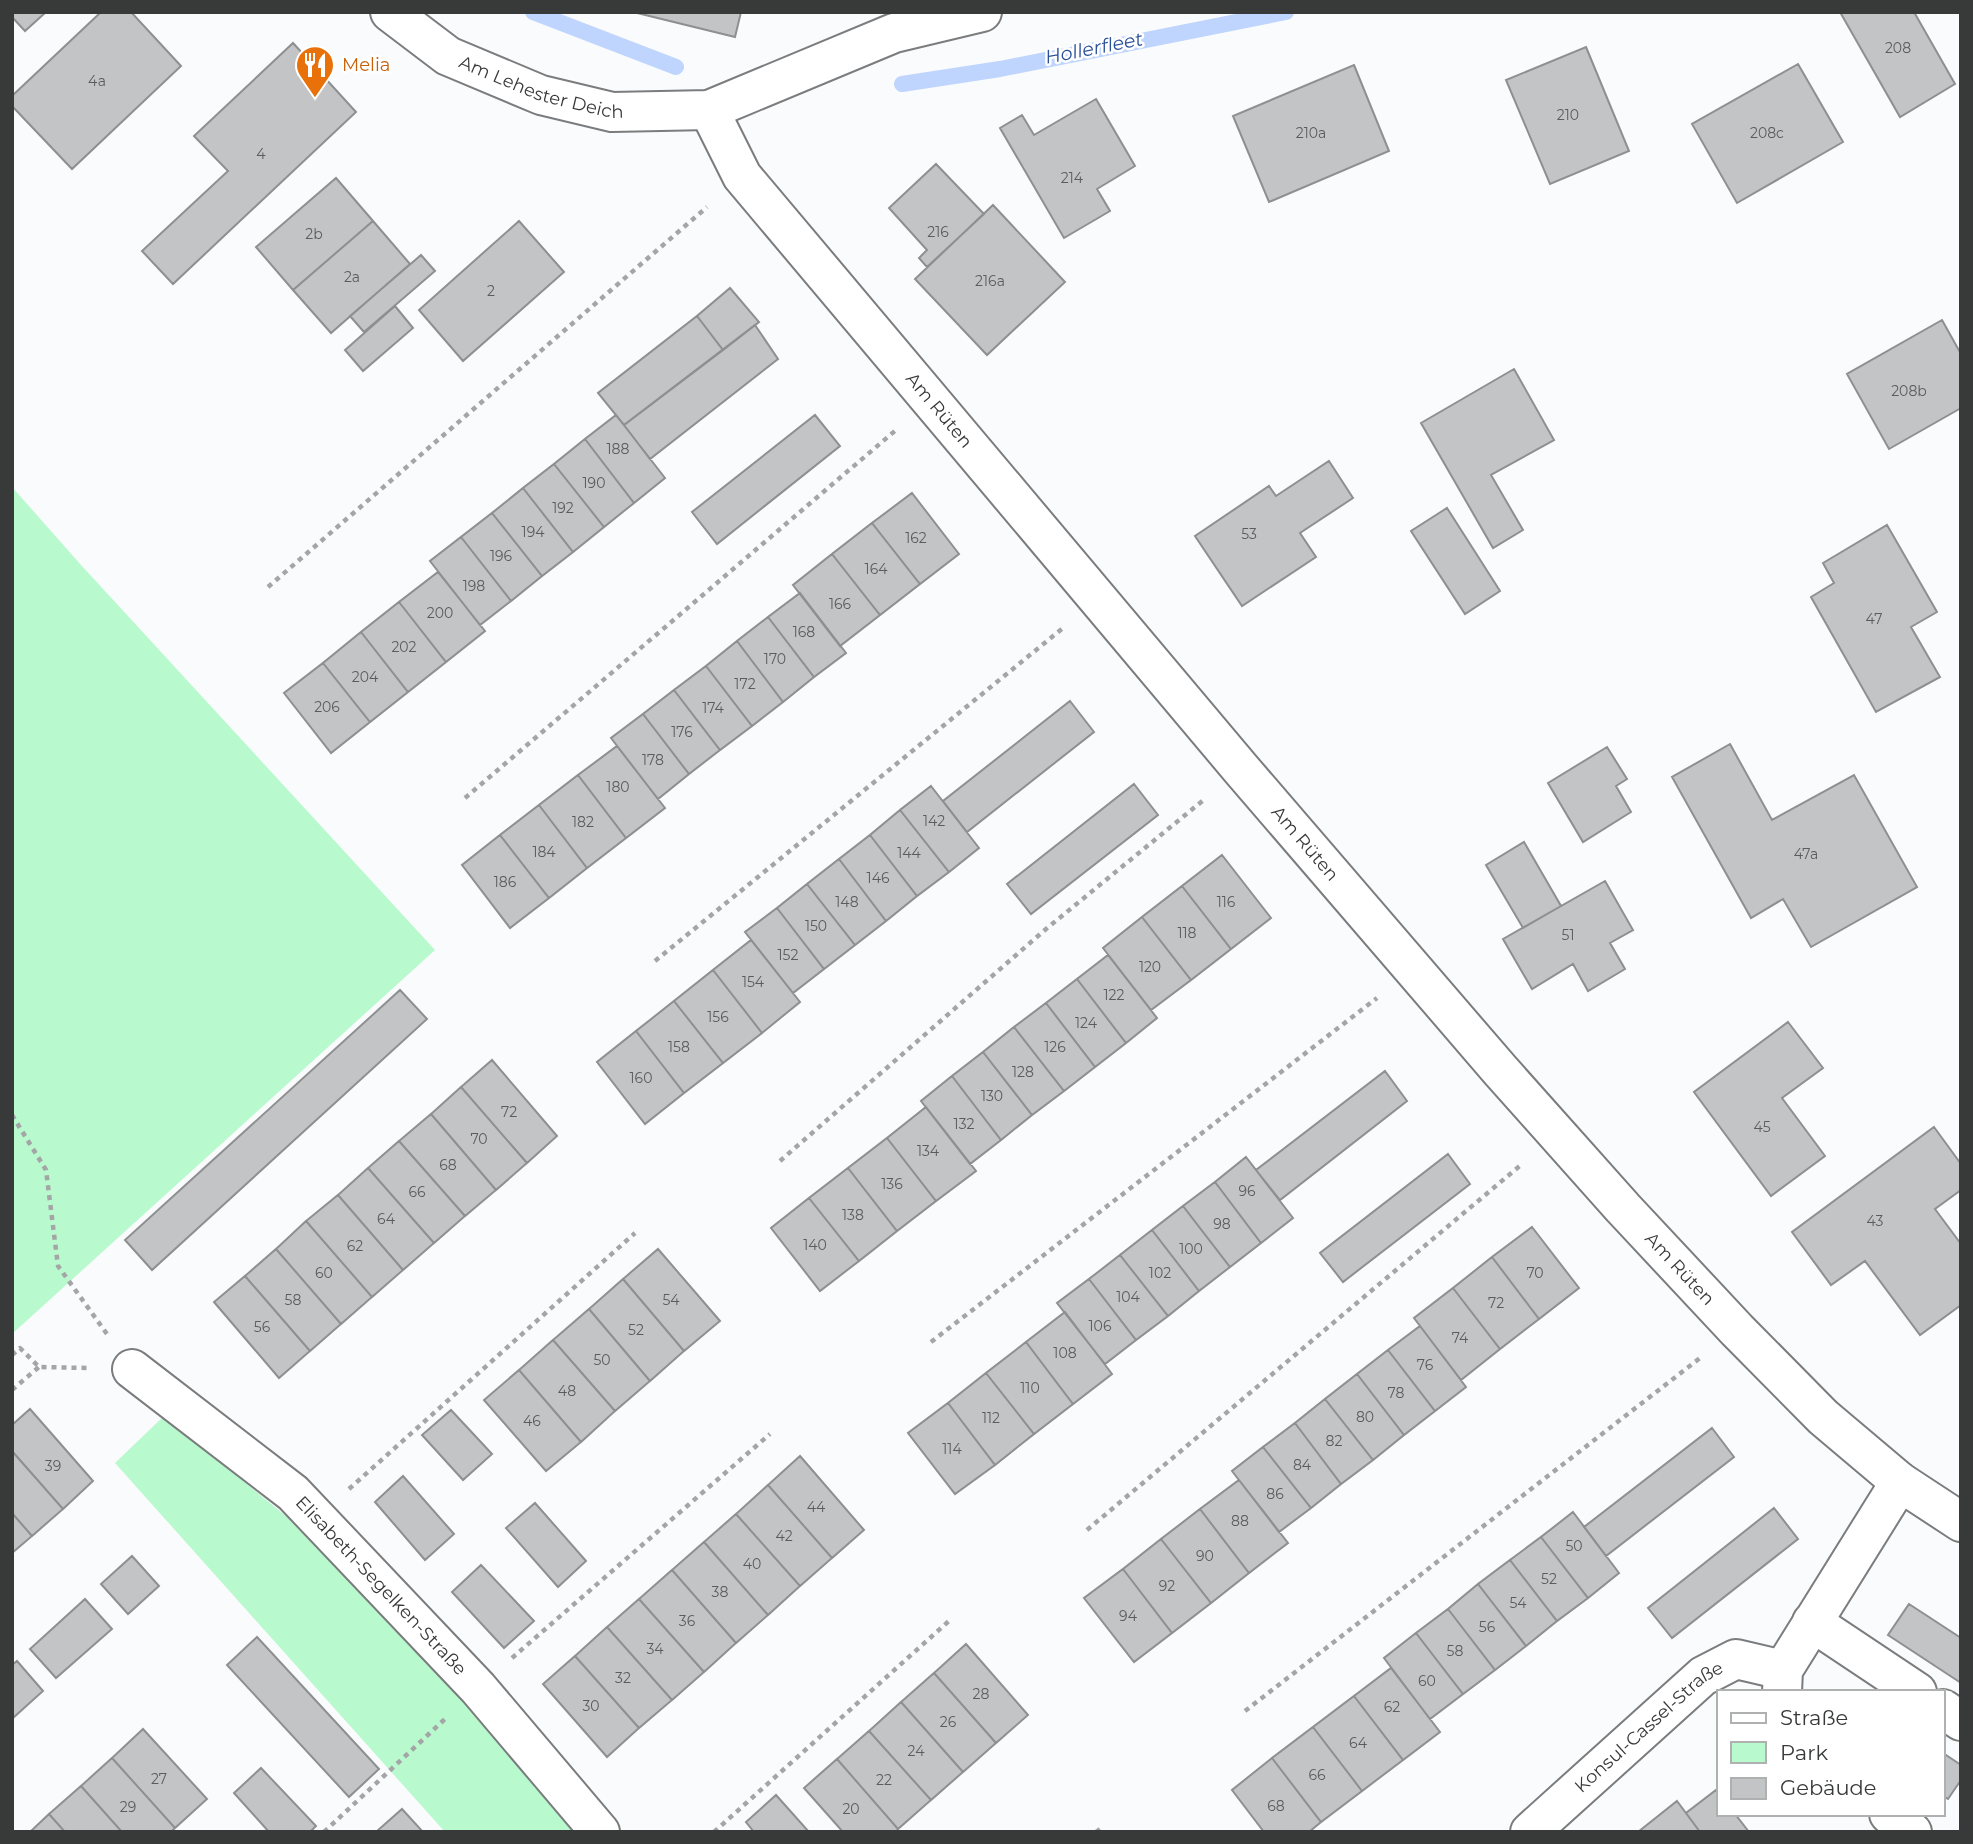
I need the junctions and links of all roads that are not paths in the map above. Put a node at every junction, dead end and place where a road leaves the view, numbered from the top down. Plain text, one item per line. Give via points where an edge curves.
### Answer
1 (390, 12) edge
2 (982, 12) edge
3 (709, 110) junction
4 (132, 1369) road end
5 (1900, 1482) junction
6 (1961, 1522) edge
7 (1812, 1622) junction
8 (1783, 1681) edge
9 (1914, 1690) edge
10 (1945, 1710) edge
11 (1961, 1721) edge
12 (1892, 1816) edge
13 (600, 1832) edge
14 (1530, 1832) edge
15 (1912, 1832) edge

1 - 3 street, Am Lehester Deich via 448,56 541,95 612,112
2 - 3 street via 894,33
3 - 5 street, Am Rüten via 742,176 1414,969 1623,1208 1737,1330 1824,1417
4 - 13 street, Elisabeth-Segelken-Straße via 293,1493 478,1688
5 - 6 street, Am Rüten
5 - 7 street, Konsul-Cassel-Straße
7 - 8 street, Konsul-Cassel-Straße
7 - 9 street
8 - 14 street, Konsul-Cassel-Straße via 1736,1660 1703,1676
10 - 11 street
12 - 15 street

